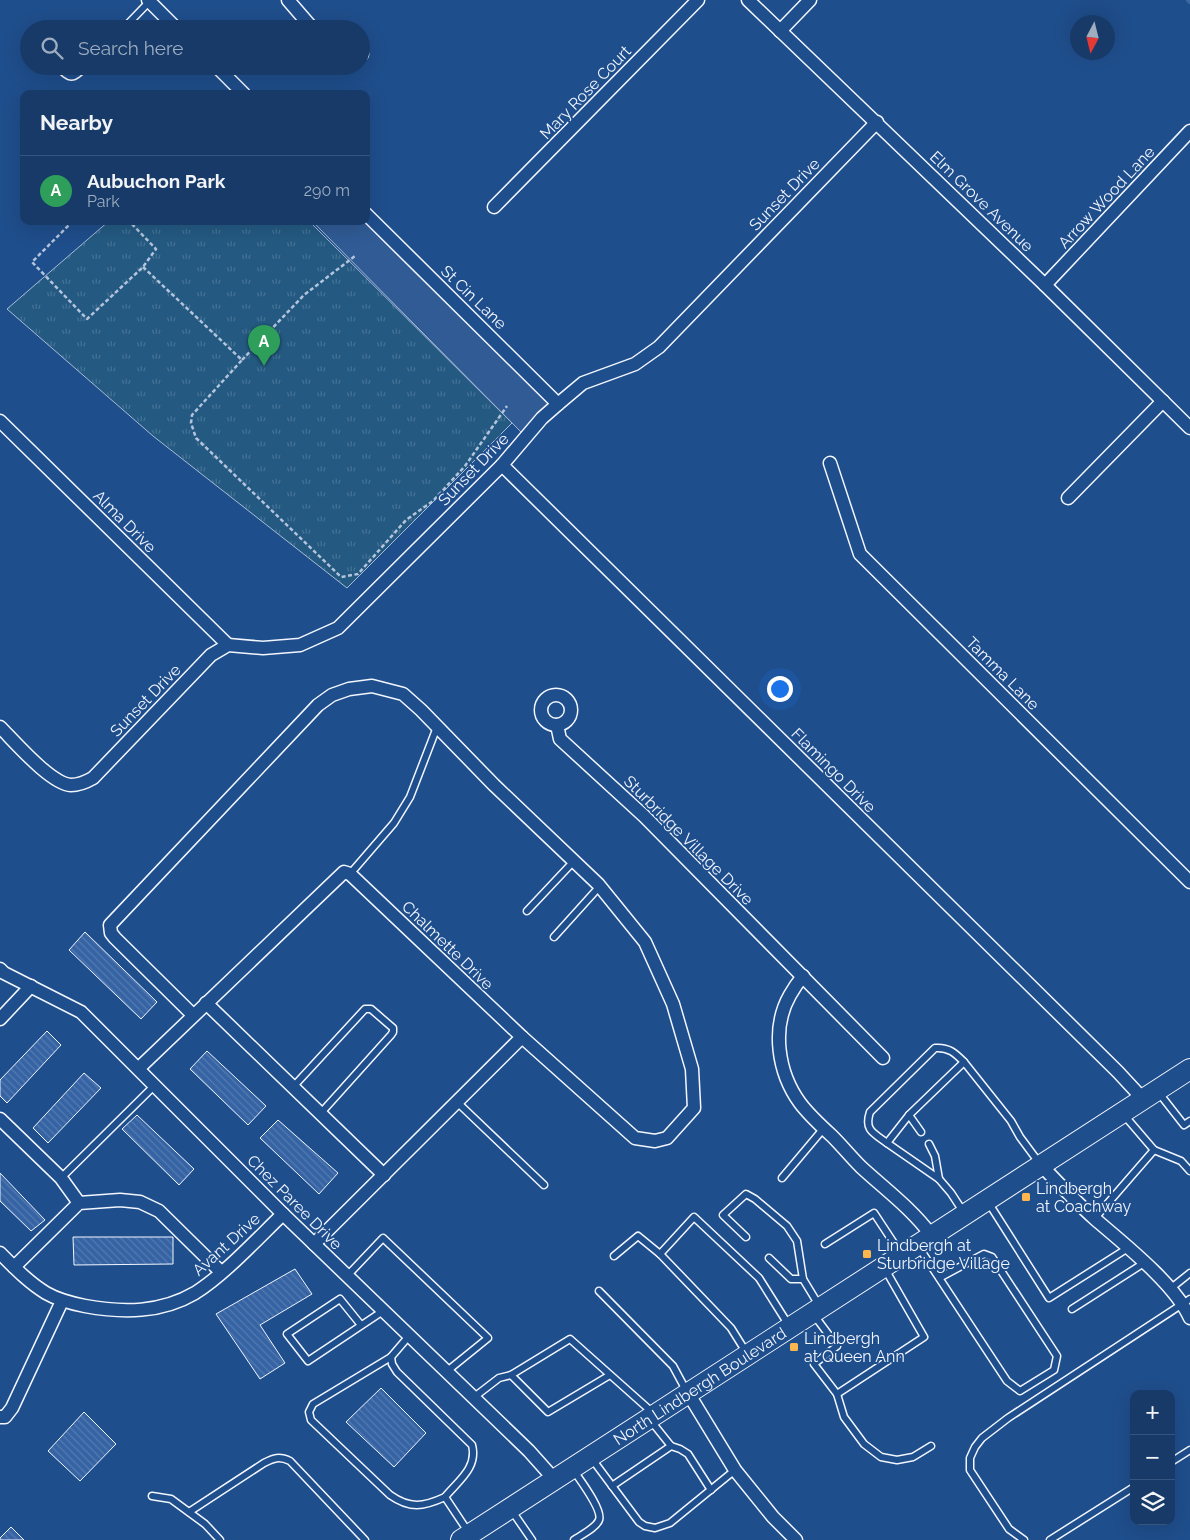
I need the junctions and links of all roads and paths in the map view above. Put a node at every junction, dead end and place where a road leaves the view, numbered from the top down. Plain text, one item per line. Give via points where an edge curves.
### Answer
1 (288, 0) edge
2 (698, 0) edge
3 (748, 0) edge
4 (810, 0) edge
5 (149, 1) edge
6 (131, 20) edge
7 (169, 20) edge
8 (305, 20) edge
9 (780, 31) junction
10 (66, 75) edge
11 (77, 75) edge
12 (225, 75) edge
13 (240, 90) edge
14 (877, 122) junction
15 (1190, 131) edge
16 (494, 207) dead end
17 (370, 218) edge
18 (69, 225) edge
19 (133, 225) edge
20 (355, 256) dead end
21 (143, 266) junction
22 (1045, 285) junction
23 (242, 360) junction
24 (1163, 401) junction
25 (558, 404) junction
26 (507, 406) dead end
27 (0, 421) edge
28 (1190, 428) edge
29 (830, 464) dead end
30 (502, 466) junction
31 (1068, 498) dead end
32 (228, 645) junction
33 (557, 725) dead end
34 (0, 727) edge
35 (436, 727) junction
36 (574, 861) junction
37 (350, 874) junction
38 (1190, 882) edge
39 (600, 886) junction
40 (527, 911) dead end
41 (554, 937) dead end
42 (0, 969) edge
43 (803, 976) junction
44 (31, 986) junction
45 (206, 1003) junction
46 (193, 1015) junction
47 (0, 1019) edge
48 (522, 1037) junction
49 (883, 1058) dead end
50 (964, 1062) junction
51 (138, 1068) junction
52 (1190, 1069) edge
53 (155, 1085) junction
54 (293, 1087) junction
55 (1150, 1095) junction
56 (457, 1102) junction
57 (1122, 1112) junction
58 (320, 1114) junction
59 (909, 1115) junction
60 (0, 1118) edge
61 (1187, 1123) edge
62 (824, 1128) junction
63 (1190, 1130) edge
64 (921, 1132) dead end
65 (887, 1143) junction
66 (928, 1144) dead end
67 (1154, 1150) junction
68 (1041, 1165) junction
69 (1190, 1170) edge
70 (384, 1175) junction
71 (61, 1178) junction
72 (782, 1178) dead end
73 (939, 1179) junction
74 (544, 1185) dead end
75 (986, 1200) junction
76 (80, 1203) junction
77 (283, 1214) junction
78 (964, 1214) junction
79 (1094, 1218) junction
80 (746, 1237) dead end
81 (314, 1244) junction
82 (825, 1244) dead end
83 (917, 1245) junction
84 (1128, 1248) junction
85 (0, 1254) edge
86 (660, 1254) junction
87 (614, 1256) dead end
88 (769, 1258) dead end
89 (1144, 1263) junction
90 (883, 1266) junction
91 (14, 1267) junction
92 (221, 1272) junction
93 (1190, 1273) edge
94 (347, 1276) junction
95 (939, 1278) junction
96 (803, 1279) junction
97 (1170, 1288) junction
98 (599, 1291) dead end
99 (62, 1301) junction
100 (1072, 1309) dead end
101 (817, 1310) junction
102 (1188, 1310) edge
103 (383, 1311) junction
104 (361, 1325) junction
105 (790, 1327) junction
106 (409, 1336) junction
107 (748, 1355) junction
108 (391, 1357) junction
109 (445, 1372) junction
110 (512, 1375) junction
111 (610, 1375) junction
112 (688, 1393) junction
113 (837, 1394) junction
114 (473, 1398) junction
115 (652, 1416) junction
116 (0, 1417) edge
117 (671, 1446) junction
118 (930, 1446) dead end
119 (1190, 1450) edge
120 (590, 1456) junction
121 (1175, 1459) edge
122 (572, 1468) junction
123 (735, 1470) junction
124 (554, 1479) junction
125 (612, 1486) junction
126 (711, 1490) junction
127 (1130, 1490) edge
128 (152, 1496) dead end
129 (445, 1497) junction
130 (510, 1508) junction
131 (189, 1512) junction
132 (465, 1537) edge
133 (363, 1539) edge
134 (220, 1540) edge
135 (532, 1540) edge
136 (574, 1540) edge
137 (796, 1540) edge
138 (1024, 1540) edge
139 (1050, 1540) edge

1 - 8 street
2 - 16 street, Mary Rose Court
3 - 9 street, Elm Grove Avenue
4 - 9 street
5 - 6 lane
5 - 7 street
9 - 14 street, Elm Grove Avenue
10 - 11 lane via 72,78
12 - 13 street
14 - 22 street, Elm Grove Avenue
14 - 25 street, Sunset Drive via 659,347 635,364 584,383
15 - 22 street, Arrow Wood Lane
17 - 25 street, St Cin Lane
18 - 21 path via 32,262 87,318
19 - 21 path via 156,249
20 - 23 path via 304,294
21 - 23 path
22 - 24 street, Elm Grove Avenue
23 - 26 path via 192,415 196,438 340,577 358,574 406,520 433,500 465,466
24 - 28 street, Elm Grove Avenue
24 - 31 street
25 - 30 street, Sunset Drive
27 - 32 street, Alma Drive
29 - 38 street, Tamma Lane via 860,554
30 - 32 street, Sunset Drive via 338,628 300,645 263,648
30 - 55 street, Flamingo Drive via 1104,1058
32 - 34 street, Sunset Drive via 211,655 93,778 82,784 58,781
33 - 43 street, Sturbridge Village Drive via 560,739 644,816
35 - 36 street, Chalmette Drive
35 - 37 lane via 410,797 394,823
35 - 46 street, Chalmette Drive via 403,694 372,686 332,695 318,705 110,925 114,938
36 - 39 street, Chalmette Drive
36 - 40 lane
37 - 45 street via 344,872 335,879
37 - 48 street, Chalmette Drive
39 - 41 lane
39 - 48 street, Chalmette Drive via 645,942 672,1004 692,1069 694,1108 668,1138 655,1141 635,1138
42 - 44 street, Chez Paree Drive
43 - 49 street, Sturbridge Village Drive
43 - 62 street via 789,996 783,1013 779,1050 789,1084 800,1103
44 - 47 street
44 - 51 street, Chez Paree Drive via 81,1012
45 - 46 street
45 - 54 street
46 - 51 street
48 - 56 street
50 - 59 lane
50 - 65 lane via 953,1051 935,1048 870,1112 867,1121 870,1132
50 - 68 lane
51 - 53 street, Chez Paree Drive
52 - 55 main road, North Lindbergh Boulevard
53 - 71 lane
53 - 77 street, Chez Paree Drive
54 - 58 street
54 - 58 lane via 365,1009 372,1009 393,1028 391,1035
55 - 57 main road, North Lindbergh Boulevard
55 - 61 lane
56 - 70 street
56 - 74 lane
57 - 67 lane
57 - 68 main road, North Lindbergh Boulevard
58 - 70 street
59 - 64 lane
59 - 65 lane
60 - 71 street
61 - 63 lane
62 - 72 lane
62 - 83 street via 918,1218
65 - 73 lane
66 - 73 lane via 935,1156
67 - 69 lane via 1181,1162
67 - 79 lane
68 - 75 main road, North Lindbergh Boulevard
68 - 79 street
70 - 81 street
71 - 76 street
73 - 78 lane
75 - 78 main road, North Lindbergh Boulevard
75 - 84 lane via 1049,1298
76 - 91 street
76 - 92 street via 140,1202 159,1211
77 - 81 street, Chez Paree Drive
77 - 92 street, Avant Drive
78 - 83 main road, North Lindbergh Boulevard
79 - 84 street
80 - 96 lane via 723,1215 746,1194 787,1226 797,1241
81 - 94 street, Chez Paree Drive
82 - 83 lane via 874,1213
83 - 90 main road, North Lindbergh Boulevard
83 - 95 lane
84 - 89 street
85 - 91 street, Avant Drive
86 - 87 lane via 638,1236
86 - 105 lane via 694,1217 758,1278
86 - 107 lane via 731,1328
88 - 96 lane via 791,1279
89 - 97 street
89 - 100 lane
90 - 101 main road, North Lindbergh Boulevard
90 - 113 lane via 924,1338
91 - 99 street, Avant Drive via 29,1281
92 - 99 street, Avant Drive via 195,1292 150,1310 106,1310
93 - 97 lane
94 - 103 street, Chez Paree Drive
94 - 109 lane via 383,1238 488,1338
95 - 95 lane via 1007,1381 1020,1391 1054,1370 1057,1356 992,1256 984,1254
96 - 101 lane
97 - 102 street
98 - 112 lane via 673,1366
99 - 116 street via 12,1408 5,1417
101 - 105 main road, North Lindbergh Boulevard
101 - 113 lane via 837,1346 814,1364
102 - 138 lane via 1008,1418 975,1447 970,1458 970,1470 1009,1529
103 - 104 lane
103 - 106 street, Chez Paree Drive
104 - 104 lane via 308,1361 287,1334 340,1299
105 - 107 main road, North Lindbergh Boulevard
106 - 108 lane
106 - 109 street, Chez Paree Drive
107 - 112 main road, North Lindbergh Boulevard
108 - 129 lane via 397,1372 472,1446 474,1455 468,1472
108 - 129 lane via 313,1404 309,1412 312,1420 402,1504 417,1506
109 - 114 street, Chez Paree Drive
110 - 111 lane via 570,1339
110 - 111 lane via 548,1412
110 - 114 lane via 498,1378
111 - 115 lane
112 - 115 main road, North Lindbergh Boulevard
112 - 123 street
113 - 118 lane via 844,1417 864,1444 880,1457 897,1460 913,1457
114 - 124 street, Chez Paree Drive
115 - 117 lane
115 - 120 main road, North Lindbergh Boulevard
117 - 125 lane
117 - 126 lane via 688,1454
119 - 121 lane
120 - 122 main road, North Lindbergh Boulevard
120 - 125 lane
122 - 124 main road, North Lindbergh Boulevard
122 - 136 lane via 600,1511 596,1525
123 - 126 lane
123 - 137 street
124 - 130 main road, North Lindbergh Boulevard
125 - 126 lane via 639,1522 654,1528 670,1522
127 - 139 lane
128 - 131 lane via 171,1499
129 - 132 lane
130 - 132 main road, North Lindbergh Boulevard
130 - 135 lane
131 - 133 lane via 264,1463 282,1457 290,1461
131 - 134 lane

